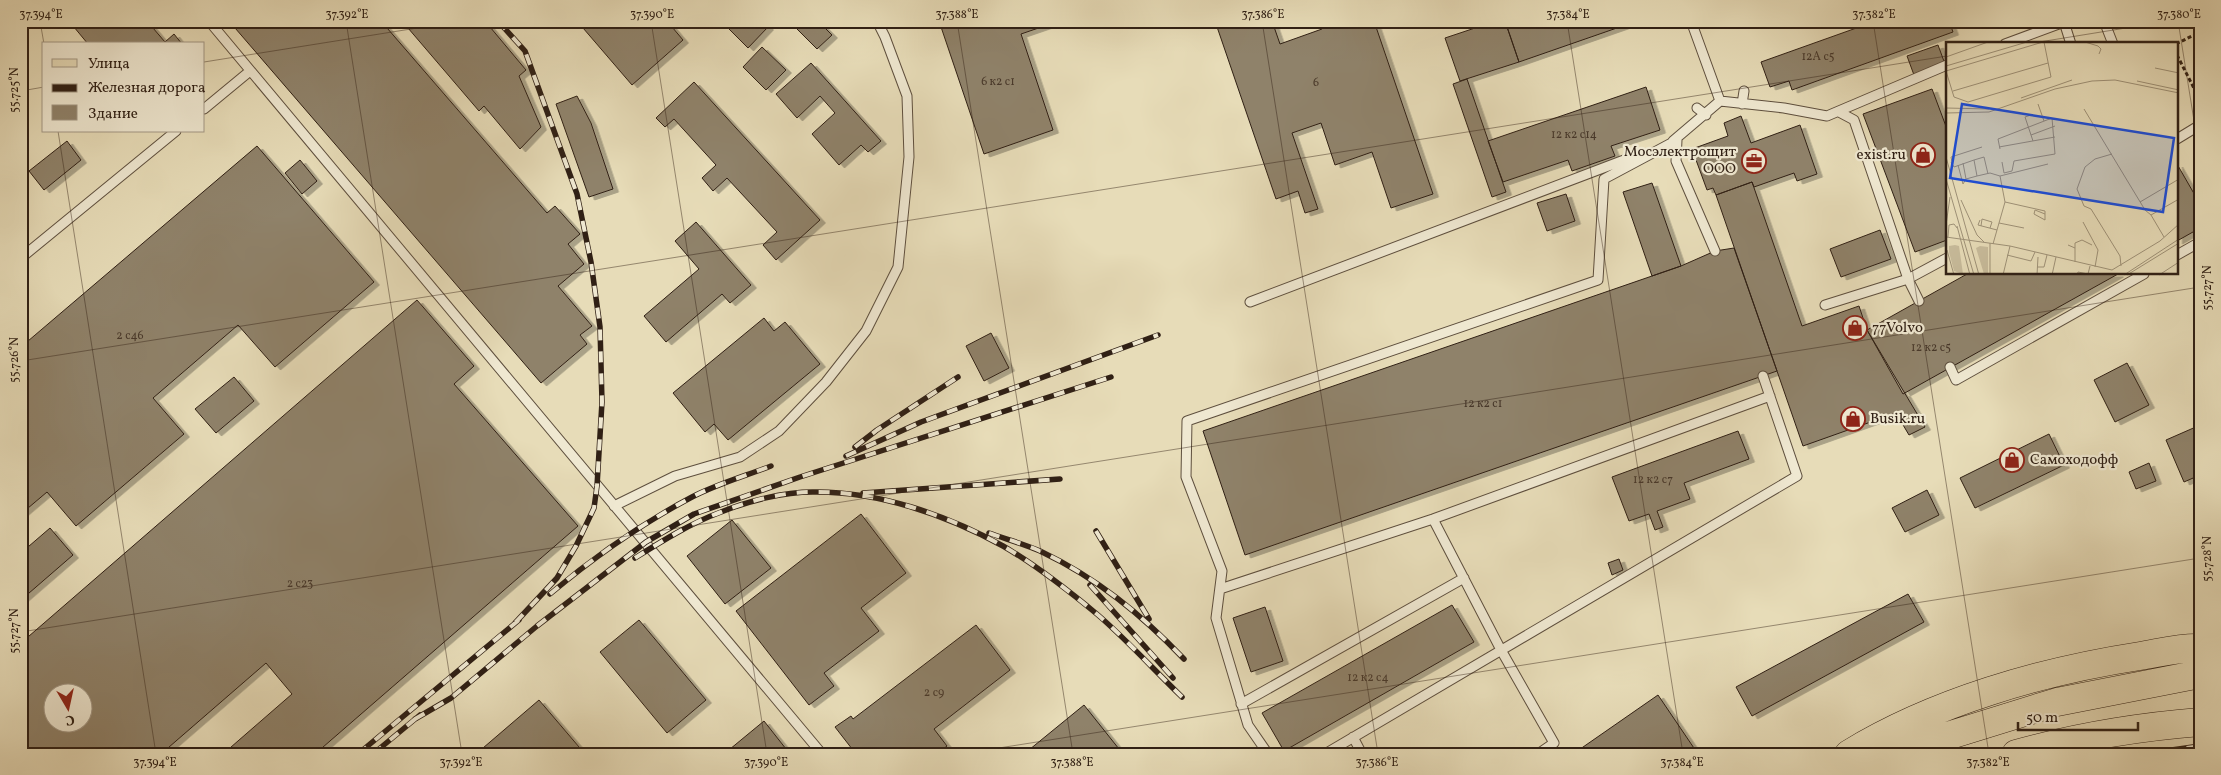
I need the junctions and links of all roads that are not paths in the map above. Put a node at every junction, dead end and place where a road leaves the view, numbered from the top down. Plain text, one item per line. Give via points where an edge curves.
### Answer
1 (29, 21) edge
2 (209, 21) edge
3 (877, 21) edge
4 (1691, 21) edge
5 (2104, 21) edge
6 (2063, 22) edge
7 (21, 28) edge
8 (2010, 42) edge
9 (2070, 42) edge
10 (2112, 42) edge
11 (1946, 65) edge
12 (250, 71) junction
13 (1744, 91) dead end
14 (1720, 101) junction
15 (1742, 104) junction
16 (205, 108) edge
17 (1697, 108) dead end
18 (1839, 112) junction
19 (1706, 115) junction
20 (2200, 124) edge
21 (175, 132) edge
22 (2178, 139) edge
23 (1677, 140) junction
24 (2200, 242) edge
25 (1714, 251) dead end
26 (2178, 254) edge
27 (21, 258) edge
28 (1946, 259) edge
29 (2142, 275) edge
30 (1908, 279) junction
31 (1919, 301) dead end
32 (1250, 302) dead end
33 (1824, 305) dead end
34 (1950, 367) dead end
35 (1763, 376) dead end
36 (1770, 396) junction
37 (614, 506) junction
38 (1433, 519) junction
39 (1464, 578) junction
40 (1220, 590) junction
41 (2200, 648) edge
42 (1501, 650) junction
43 (2200, 674) edge
44 (1242, 704) junction
45 (2200, 722) edge
46 (2143, 726) junction
47 (2200, 735) edge
48 (1353, 737) junction
49 (822, 754) edge
50 (1268, 754) edge
51 (1325, 754) edge
52 (1362, 754) edge
53 (1538, 754) edge
54 (1850, 754) edge
55 (1899, 754) edge
56 (2016, 754) edge

1 - 7 lane
2 - 12 lane
3 - 37 lane via 906,96 909,156 898,267 866,331 826,382 779,431 740,456 675,476
4 - 14 lane
5 - 10 lane
6 - 8 lane
6 - 9 lane
11 - 18 lane
12 - 16 lane
12 - 37 lane
13 - 15 lane
14 - 15 lane
14 - 19 lane
15 - 18 lane via 1827,116
17 - 19 lane
18 - 30 lane via 1854,120
19 - 23 lane
20 - 22 lane
21 - 27 lane
23 - 25 lane via 1676,161
23 - 32 lane
23 - 40 lane via 1604,178 1598,280 1187,421 1186,476 1222,572
24 - 26 lane
28 - 30 lane
29 - 34 lane via 1956,380
30 - 31 lane
30 - 33 lane
35 - 36 lane
36 - 38 lane
36 - 42 lane via 1798,476
37 - 49 lane
38 - 39 lane
38 - 40 lane
39 - 42 lane
39 - 44 lane
40 - 44 lane via 1216,618
41 - 54 main road via 2096,663 1999,687 1916,720
42 - 48 lane
42 - 53 lane via 1554,743
43 - 55 main road via 2057,702
44 - 50 lane via 1248,725
45 - 46 main road
46 - 47 main road
46 - 56 main road
48 - 51 lane
48 - 52 lane

